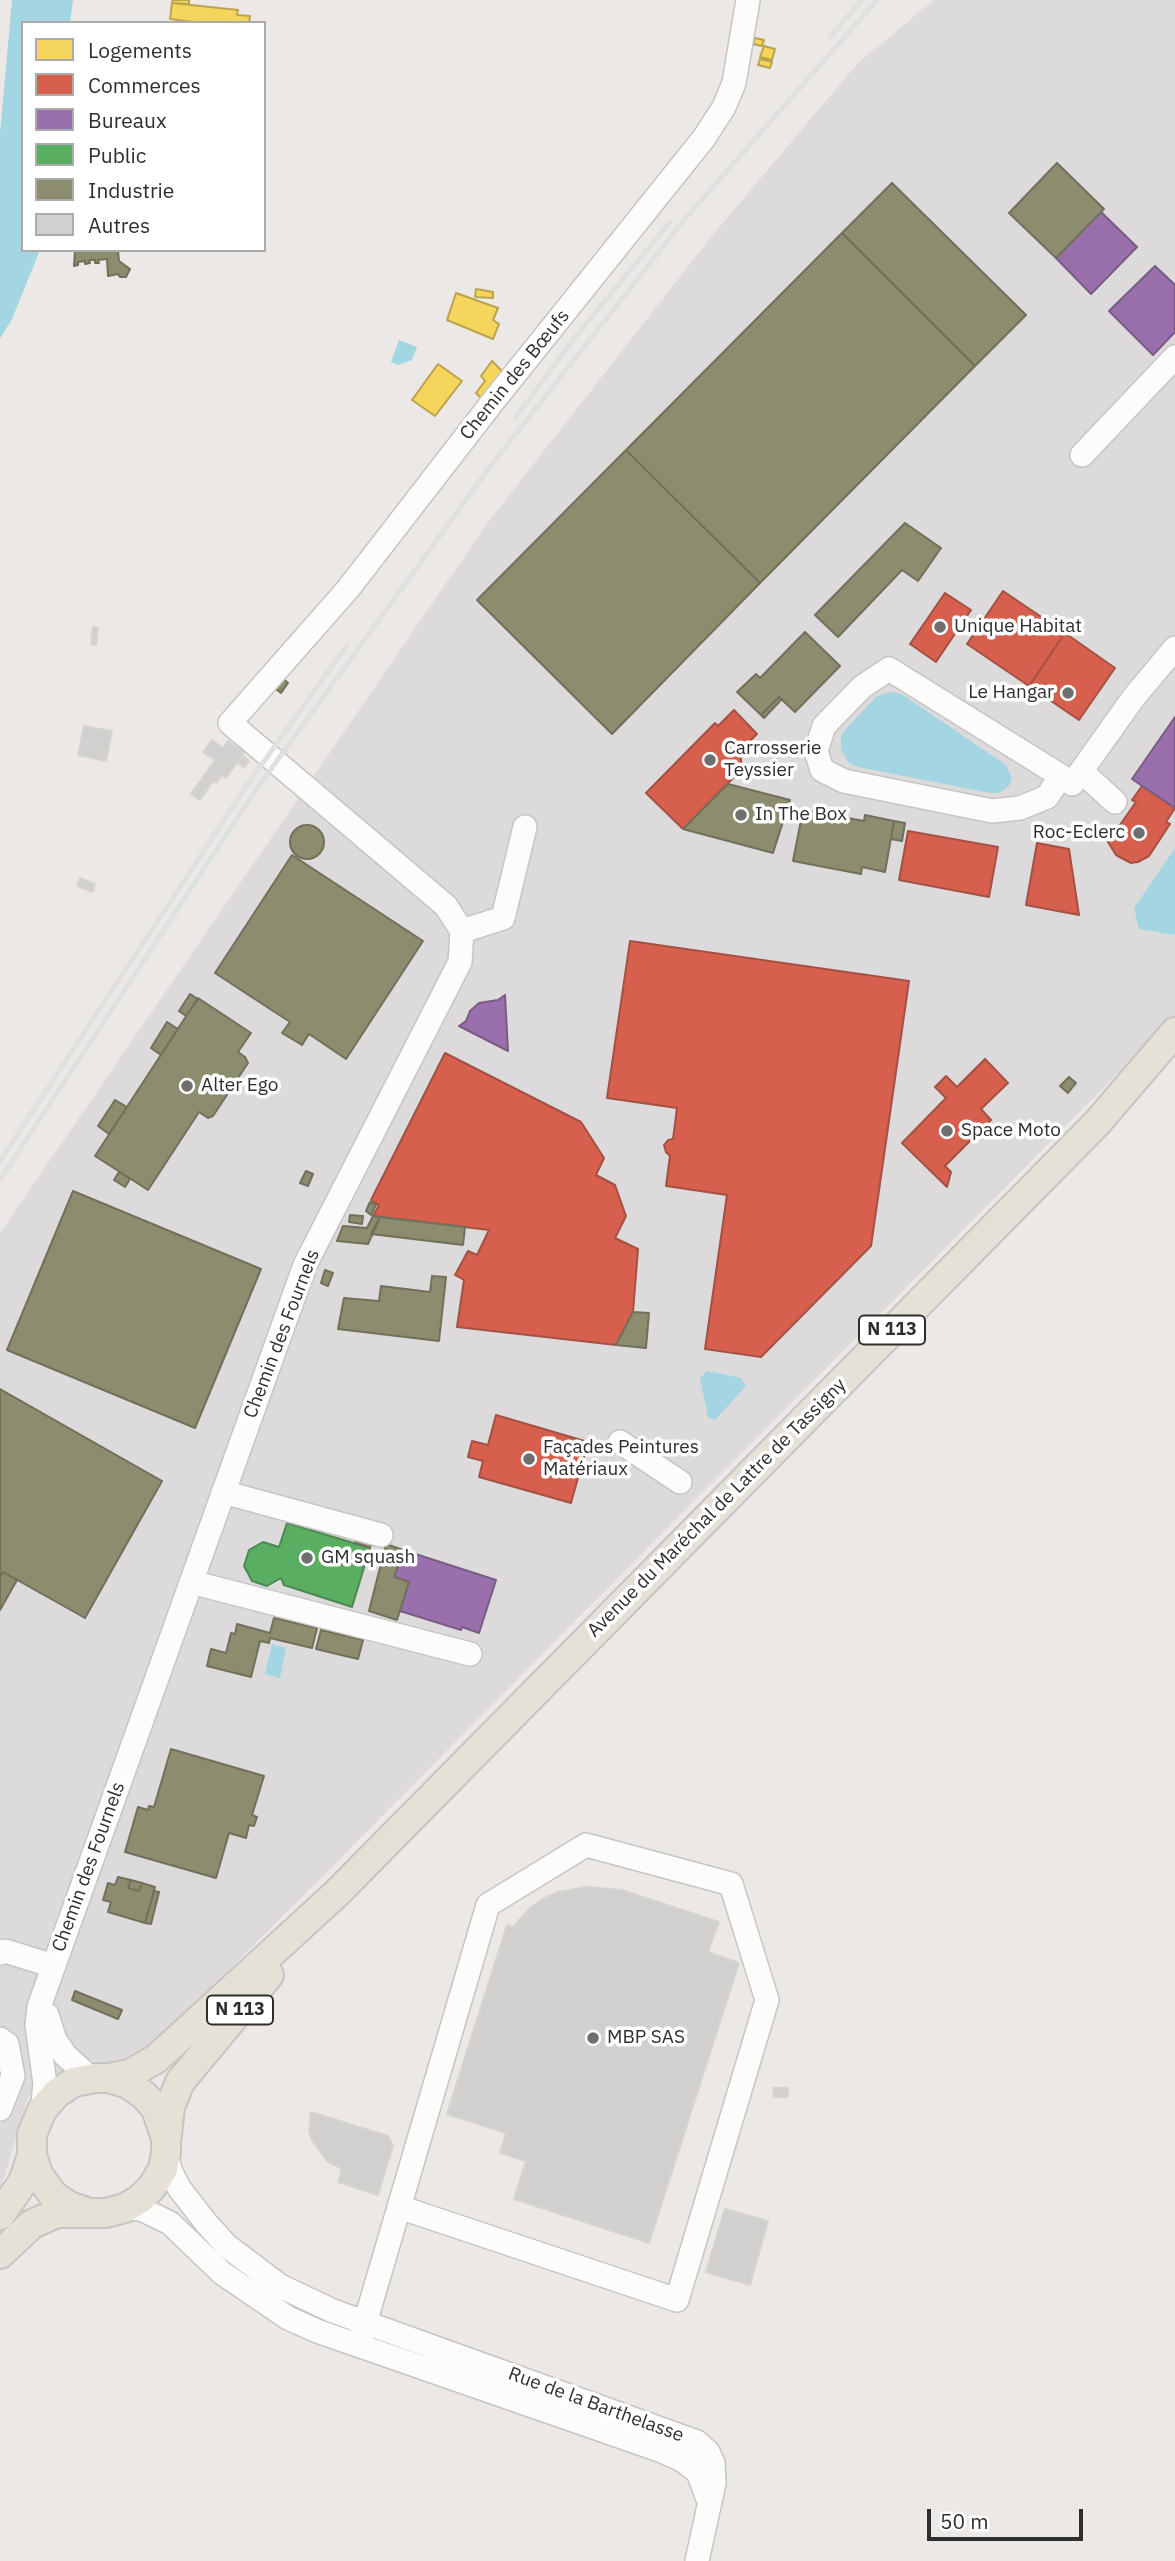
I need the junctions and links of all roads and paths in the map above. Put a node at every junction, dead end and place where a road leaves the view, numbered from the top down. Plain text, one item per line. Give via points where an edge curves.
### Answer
1 (748, 0) edge
2 (1175, 358) edge
3 (1082, 455) dead end
4 (1175, 648) edge
5 (1071, 774) junction
6 (1115, 802) dead end
7 (525, 827) dead end
8 (462, 931) junction
9 (1175, 1032) edge
10 (1175, 1057) edge
11 (1097, 1123) junction
12 (620, 1442) dead end
13 (680, 1482) dead end
14 (223, 1492) junction
15 (380, 1535) dead end
16 (191, 1582) junction
17 (470, 1654) dead end
18 (337, 1893) junction
19 (0, 1953) edge
20 (52, 1971) junction
21 (0, 2039) edge
22 (102, 2078) junction
23 (0, 2109) edge
24 (42, 2109) junction
25 (166, 2145) junction
26 (32, 2155) junction
27 (399, 2207) junction
28 (125, 2208) junction
29 (87, 2212) junction
30 (0, 2215) edge
31 (0, 2254) edge
32 (362, 2334) junction
33 (697, 2561) edge

1 - 8 street, Chemin des Bœufs via 734,83 704,138 348,589 230,723 446,906
2 - 3 street
4 - 5 street
5 - 5 street via 888,669 862,687 824,726 816,751 822,770 844,781 992,811 1020,808 1047,797
5 - 6 street
7 - 8 street via 503,918
8 - 14 street, Chemin des Fournels via 460,962 305,1265
9 - 11 main road, Avenue du Maréchal de Lattre de Tassigny / N 113
10 - 11 main road, Avenue du Maréchal de Lattre de Tassigny / N 113 via 1138,1096
11 - 18 main road, Avenue du Maréchal de Lattre de Tassigny / N 113
12 - 13 street
14 - 15 street
14 - 16 street, Chemin des Fournels
16 - 17 street
16 - 20 street, Chemin des Fournels
18 - 22 main road, Avenue du Maréchal de Lattre de Tassigny / N 113 via 156,2059 130,2074
18 - 25 main road, Avenue du Maréchal de Lattre de Tassigny / N 113 via 180,2082 170,2107
19 - 20 street, Chemin des Fournels via 5,1951
20 - 22 street, Chemin des Fournels via 46,2009 55,2040 74,2064
20 - 24 street, Chemin des Fournels via 37,2025 46,2084
21 - 23 street via 7,2044 13,2076
22 - 24 main road via 74,2082
22 - 25 main road via 128,2084 145,2096 162,2121
24 - 26 main road via 32,2134
25 - 28 main road via 163,2169 152,2187
25 - 32 street, Rue de la Barthelasse via 178,2188 227,2246 280,2286
26 - 29 main road via 38,2174 53,2195
26 - 30 main road via 23,2182
27 - 27 street via 488,1905 586,1845 731,1884 767,2000 677,2300
27 - 32 street
28 - 29 main road
28 - 32 street, Rue de la Barthelasse via 141,2209 170,2223 222,2273 288,2318
29 - 31 main road via 57,2213 32,2224
32 - 33 street, Rue de la Barthelasse via 682,2460 698,2472 710,2506

